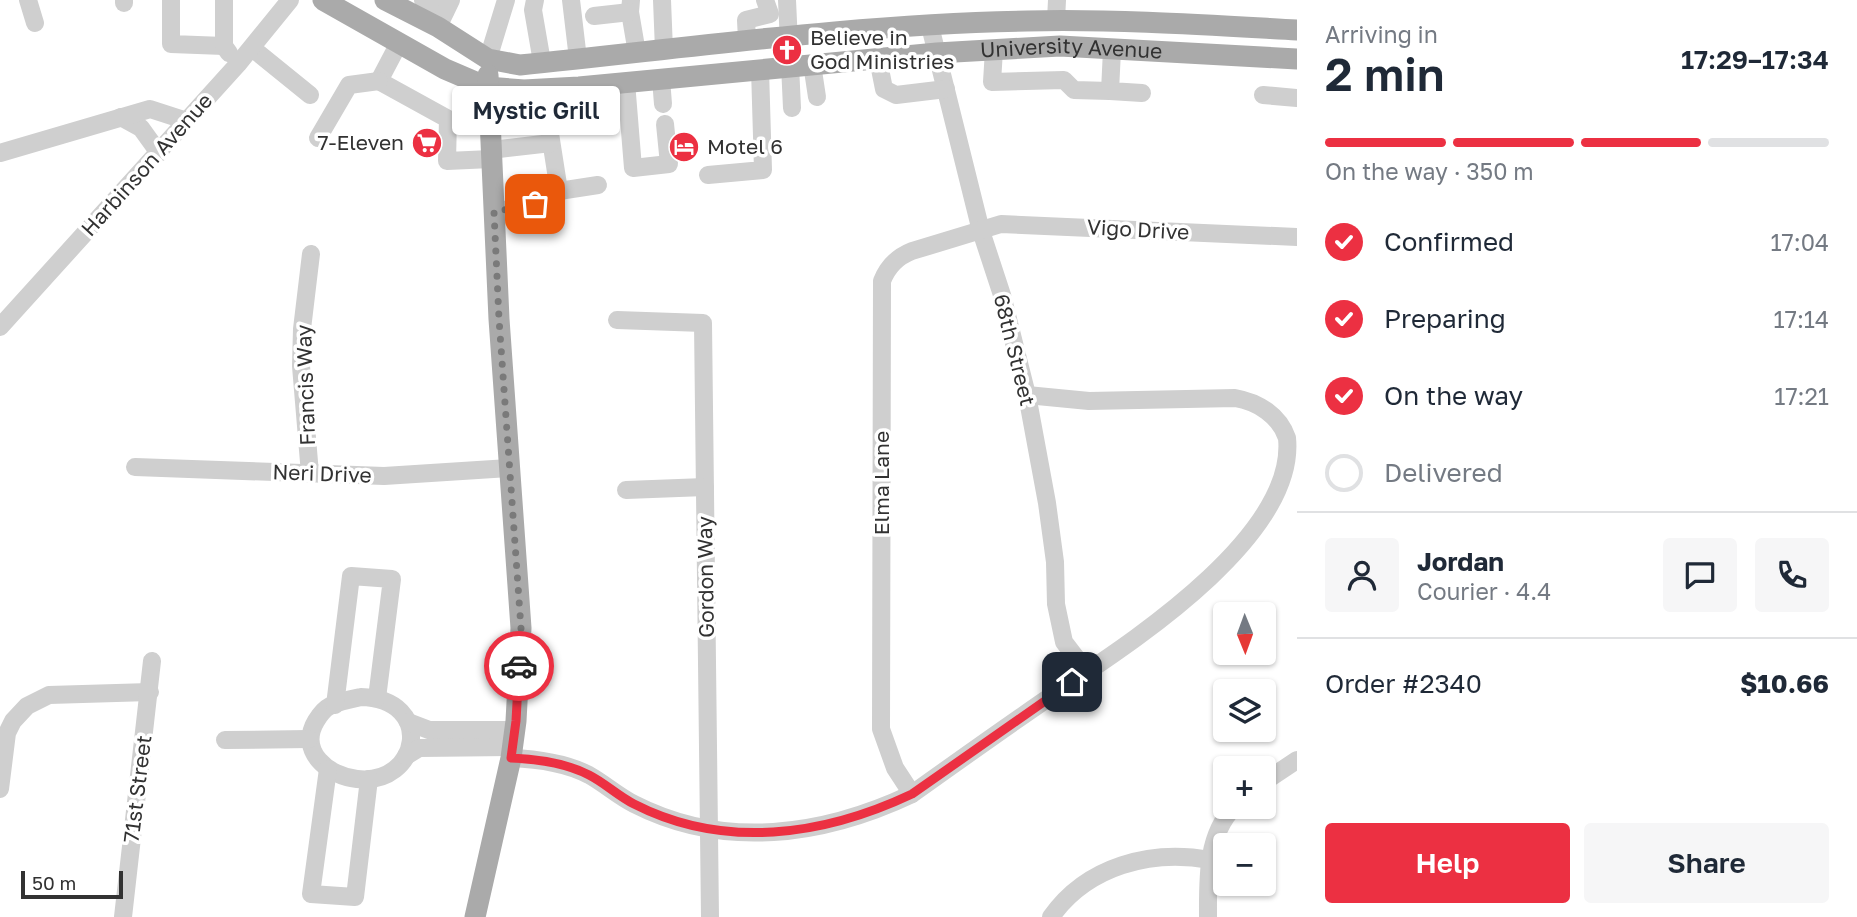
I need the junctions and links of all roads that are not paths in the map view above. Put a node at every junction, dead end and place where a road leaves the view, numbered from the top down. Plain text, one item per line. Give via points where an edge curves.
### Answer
1 (28, 0) edge
2 (171, 0) edge
3 (224, 0) edge
4 (290, 0) edge
5 (323, 0) edge
6 (423, 0) edge
7 (506, 0) edge
8 (536, 0) edge
9 (662, 0) edge
10 (765, 0) edge
11 (787, 0) edge
12 (388, 1) edge
13 (631, 6) edge
14 (1057, 10) edge
15 (445, 13) edge
16 (579, 13) edge
17 (35, 23) dead end
18 (930, 26) junction
19 (1297, 30) edge
20 (788, 38) junction
21 (747, 40) junction
22 (399, 43) junction
23 (224, 46) junction
24 (252, 48) junction
25 (664, 50) junction
26 (994, 50) junction
27 (1112, 50) junction
28 (637, 52) junction
29 (937, 53) junction
30 (488, 58) junction
31 (578, 59) junction
32 (878, 59) junction
33 (1297, 59) edge
34 (542, 62) junction
35 (238, 64) junction
36 (812, 64) junction
37 (790, 66) junction
38 (760, 69) junction
39 (661, 79) junction
40 (380, 80) junction
41 (626, 82) junction
42 (488, 87) junction
43 (542, 89) junction
44 (946, 89) junction
45 (1110, 91) junction
46 (1142, 93) dead end
47 (310, 95) dead end
48 (1263, 95) dead end
49 (817, 97) dead end
50 (1297, 98) edge
51 (663, 104) dead end
52 (792, 108) dead end
53 (121, 117) junction
54 (187, 121) junction
55 (665, 124) dead end
56 (318, 138) dead end
57 (551, 142) junction
58 (0, 153) edge
59 (159, 153) junction
60 (491, 154) junction
61 (708, 175) dead end
62 (598, 185) dead end
63 (559, 191) junction
64 (494, 212) junction
65 (981, 231) junction
66 (1297, 237) edge
67 (311, 254) dead end
68 (617, 320) dead end
69 (0, 327) edge
70 (1027, 395) junction
71 (135, 467) dead end
72 (509, 468) junction
73 (310, 474) junction
74 (705, 487) junction
75 (626, 489) dead end
76 (152, 661) dead end
77 (1087, 672) junction
78 (150, 692) junction
79 (377, 698) junction
80 (335, 705) junction
81 (408, 722) junction
82 (309, 739) junction
83 (225, 740) dead end
84 (513, 745) junction
85 (406, 756) junction
86 (1297, 760) edge
87 (328, 769) junction
88 (1276, 774) edge
89 (369, 779) junction
90 (0, 789) edge
91 (912, 794) junction
92 (1227, 819) edge
93 (710, 831) junction
94 (1210, 860) junction
95 (123, 917) edge
96 (475, 917) edge
97 (710, 917) edge
98 (1051, 917) edge
99 (1208, 917) edge

1 - 17 street
2 - 23 street via 171,44
3 - 23 street
4 - 24 street, Harbinson Avenue
5 - 22 main road, University Avenue
6 - 15 street
7 - 30 street
8 - 34 street via 533,10
9 - 25 street
10 - 21 street via 770,14 746,20
11 - 20 street
12 - 15 main road, University Avenue
13 - 16 street
13 - 28 street
14 - 18 main road, University Avenue
14 - 19 main road, University Avenue via 1102,20
15 - 30 main road, University Avenue
16 - 31 street
18 - 20 main road, University Avenue
18 - 29 street, 68th Street
20 - 21 main road, University Avenue
20 - 37 street
21 - 25 main road, University Avenue
22 - 40 street
22 - 42 main road, University Avenue
23 - 35 street
24 - 35 street, Harbinson Avenue
24 - 47 street
25 - 28 main road, University Avenue
26 - 27 main road, University Avenue via 1060,46
26 - 29 main road, University Avenue
26 - 45 street via 992,82 1064,80 1074,90
27 - 33 main road, University Avenue
27 - 45 street
28 - 31 main road, University Avenue
29 - 32 main road, University Avenue
29 - 44 street, 68th Street
30 - 34 main road, University Avenue via 520,65
30 - 42 main road
31 - 34 main road, University Avenue
32 - 36 main road, University Avenue
32 - 44 street via 884,89 895,95
35 - 54 street, Harbinson Avenue
36 - 37 main road, University Avenue
36 - 49 street
37 - 38 main road, University Avenue
37 - 52 street
38 - 39 main road, University Avenue
38 - 61 street via 763,170
39 - 41 main road, University Avenue
39 - 51 street
40 - 56 street via 349,85
40 - 60 street via 448,119 447,161
41 - 43 main road, University Avenue
41 - 55 street via 634,168 669,164
42 - 43 main road, University Avenue
42 - 60 main road
43 - 57 street
44 - 65 street, 68th Street
45 - 46 street
48 - 50 street
53 - 54 street via 150,108
53 - 58 street
53 - 59 street via 141,128
54 - 59 street, Harbinson Avenue
57 - 60 street
57 - 63 street
59 - 69 street, Harbinson Avenue
60 - 64 main road
62 - 63 street
63 - 64 street via 555,200
64 - 72 main road
65 - 66 street, Vigo Drive via 1001,224
65 - 70 street, 68th Street
65 - 91 street, Elma Lane via 905,254 893,262 882,281 881,729 895,768
67 - 73 street, Francis Way via 301,366
68 - 74 street, Gordon Way via 703,323
70 - 77 street, 68th Street via 1047,503 1064,642
70 - 77 street via 1089,401 1244,400 1274,417 1288,441 1285,486 1276,511 1258,538 1199,596
71 - 73 street, Neri Drive
72 - 73 street, Neri Drive via 384,476
72 - 84 main road via 521,628
74 - 75 street
74 - 93 street, Gordon Way
76 - 78 street, 71st Street
77 - 91 street
78 - 90 street via 49,695 27,706 7,733
78 - 95 street, 71st Street
79 - 80 street via 361,697
79 - 80 street via 392,579 351,576
79 - 81 street via 398,708
80 - 82 street via 319,716
81 - 84 street
81 - 85 street via 411,739
82 - 83 street
82 - 87 street via 315,757
84 - 85 street via 419,748
84 - 93 street via 543,761 589,775 640,806
84 - 96 main road
85 - 89 street via 394,770
86 - 88 street
87 - 89 street via 349,778
87 - 89 street via 311,894 355,897
91 - 93 street via 862,814 804,829
92 - 94 street via 1214,841
93 - 97 street, Gordon Way
94 - 98 street via 1158,856 1125,864 1079,888
94 - 99 street

